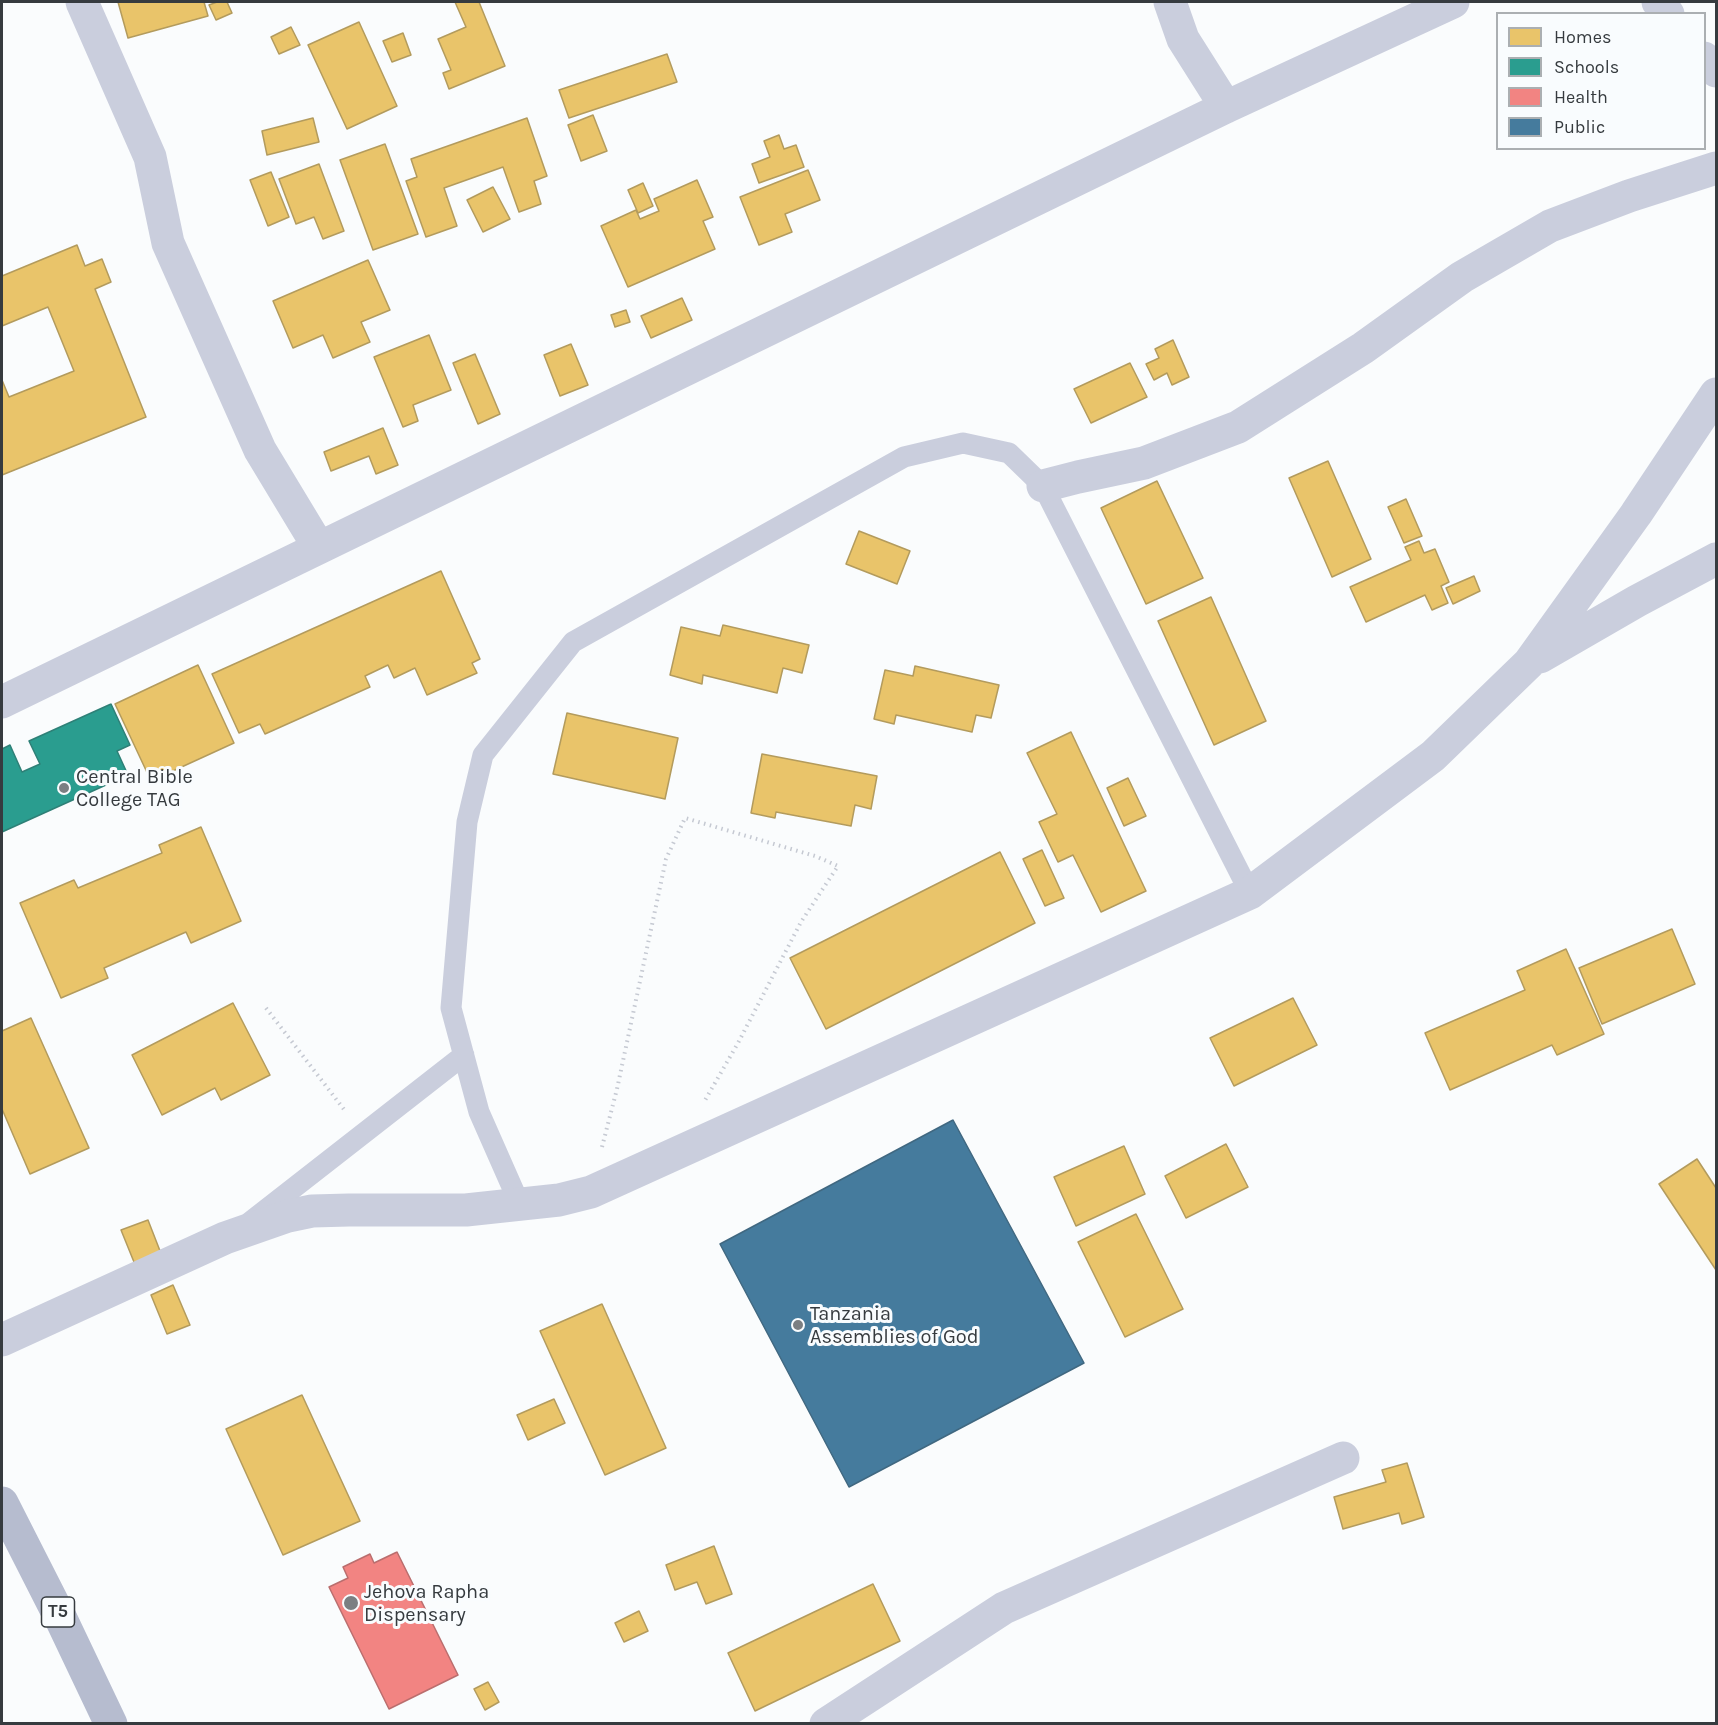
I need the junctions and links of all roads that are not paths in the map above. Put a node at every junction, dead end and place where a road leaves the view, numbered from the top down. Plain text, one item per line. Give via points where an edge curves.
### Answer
1 (82, 2) edge
2 (1170, 2) edge
3 (1453, 2) edge
4 (1226, 107) junction
5 (1716, 168) edge
6 (1716, 394) edge
7 (1043, 486) junction
8 (318, 546) junction
9 (1716, 559) edge
10 (1529, 663) junction
11 (2, 702) edge
12 (1250, 893) junction
13 (464, 1055) junction
14 (520, 1206) junction
15 (233, 1235) junction
16 (2, 1340) edge
17 (1343, 1458) dead end
18 (2, 1503) edge
19 (111, 1724) edge
20 (826, 1724) edge

1 - 8 street via 150,158 168,243 260,450
2 - 4 street via 1183,39
3 - 4 street
4 - 8 street
5 - 7 street via 1550,226 1462,277 1363,348 1238,427 1144,463
6 - 10 street
7 - 12 lane
7 - 13 lane via 1009,453 963,443 904,457 573,642 483,755 467,822 451,1008
8 - 11 street
9 - 10 street
10 - 12 street via 1433,756
12 - 14 street via 591,1192
13 - 14 lane via 479,1112
13 - 15 lane
14 - 15 street via 312,1211 262,1223
15 - 16 street
17 - 20 street via 1004,1608
18 - 19 highway, T5

